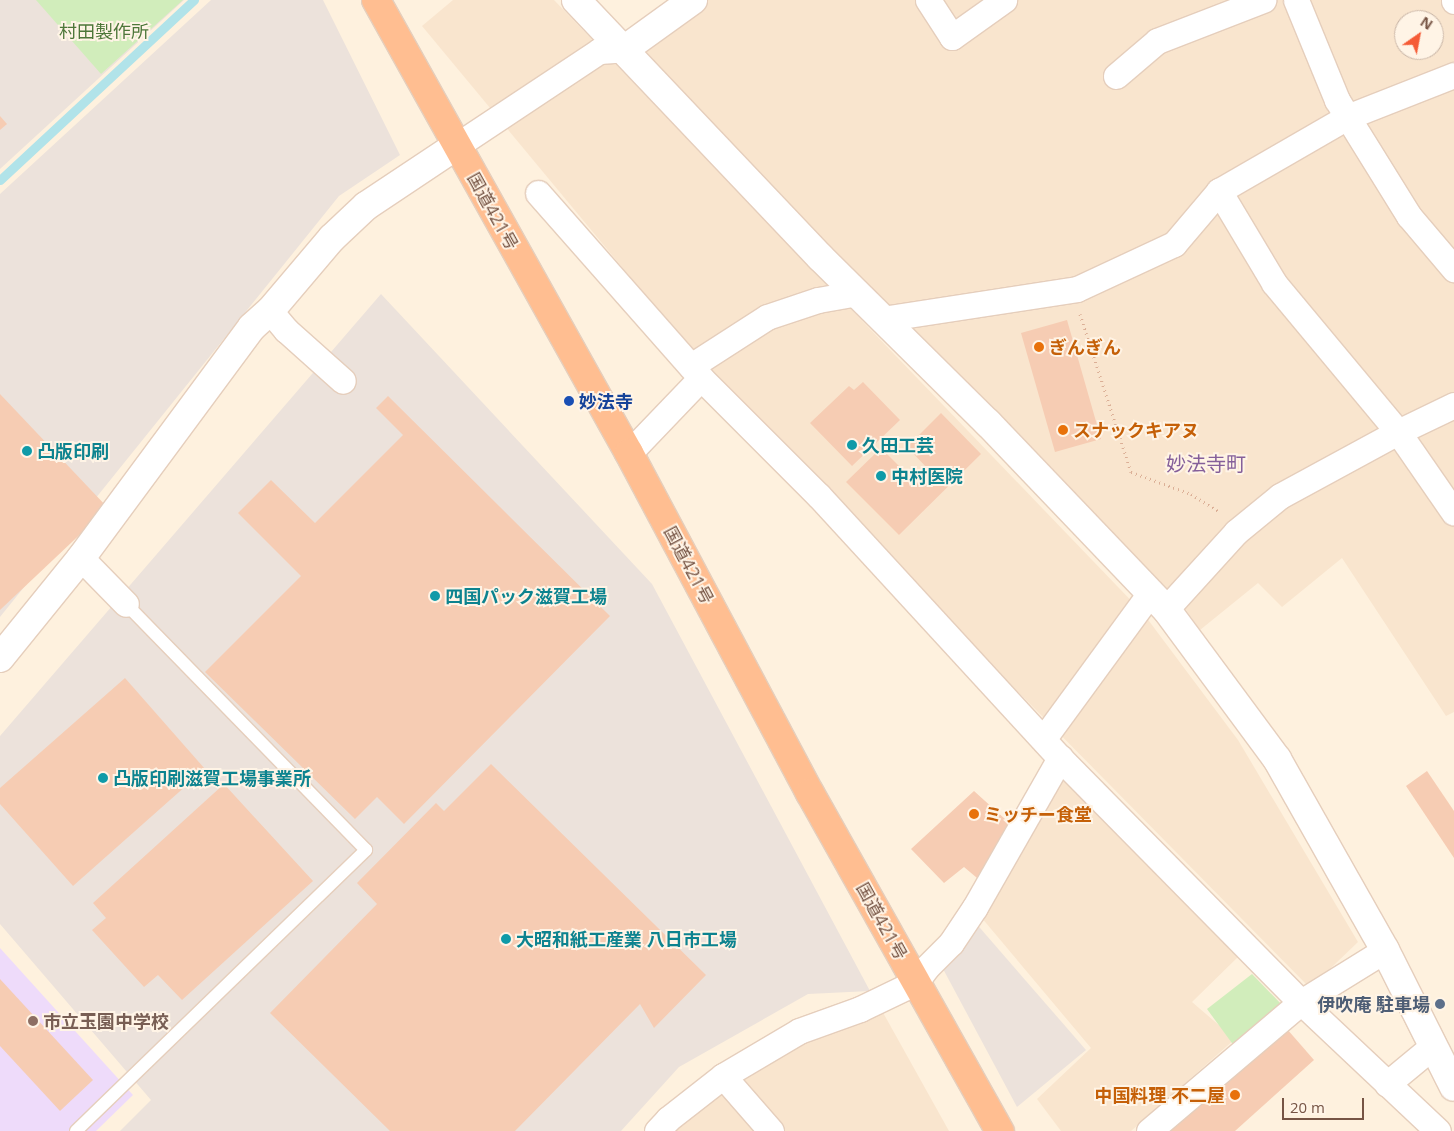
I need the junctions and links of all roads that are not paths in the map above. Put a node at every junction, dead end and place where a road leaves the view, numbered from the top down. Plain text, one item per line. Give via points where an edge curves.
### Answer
1 (376, 0) edge
2 (576, 0) edge
3 (694, 0) edge
4 (928, 0) edge
5 (1004, 0) edge
6 (1263, 0) edge
7 (1296, 0) edge
8 (625, 49) junction
9 (1454, 75) edge
10 (1116, 76) dead end
11 (1347, 117) junction
12 (456, 146) junction
13 (1219, 190) junction
14 (538, 193) dead end
15 (1454, 269) edge
16 (856, 293) junction
17 (270, 310) junction
18 (882, 319) junction
19 (696, 372) junction
20 (343, 381) dead end
21 (1454, 405) edge
22 (1398, 432) junction
23 (629, 453) junction
24 (1454, 513) edge
25 (81, 558) junction
26 (1158, 601) junction
27 (126, 604) joint
28 (0, 658) edge
29 (1044, 738) junction
30 (1060, 758) junction
31 (1385, 950) junction
32 (916, 982) junction
33 (1301, 1002) junction
34 (1433, 1046) junction
35 (723, 1076) junction
36 (1387, 1084) junction
37 (1454, 1087) edge
38 (76, 1131) edge
39 (657, 1131) edge
40 (772, 1131) edge
41 (1000, 1131) edge
42 (1148, 1131) edge
43 (1438, 1131) edge

1 - 12 highway, 国道421号
2 - 8 street
3 - 8 street
4 - 5 street via 952,37
6 - 10 street via 1157,41
7 - 11 street
8 - 12 street via 599,51
8 - 16 street
9 - 11 street
11 - 13 street
11 - 15 street via 1409,216
12 - 17 street via 366,206 332,238
12 - 23 highway, 国道421号
13 - 18 street via 1174,244 1072,290
13 - 22 street via 1274,284
14 - 19 street
16 - 18 street
16 - 19 street via 818,300 767,317
17 - 20 street via 286,330
17 - 25 street via 252,328
18 - 26 street via 988,423
19 - 23 street
19 - 29 street via 819,496
21 - 22 street
22 - 24 street
22 - 26 street via 1280,496
23 - 32 highway, 国道421号 via 810,793
25 - 27 street
25 - 28 street
26 - 29 street
26 - 31 street via 1277,759
27 - 38 lane via 366,850
29 - 30 street
30 - 32 street via 975,907 951,943
30 - 33 street
31 - 33 street
31 - 34 street
32 - 35 street via 860,1009 799,1031
32 - 41 highway, 国道421号
33 - 36 street
33 - 42 street
34 - 36 street
34 - 37 street
35 - 39 street
35 - 40 street
36 - 43 street

